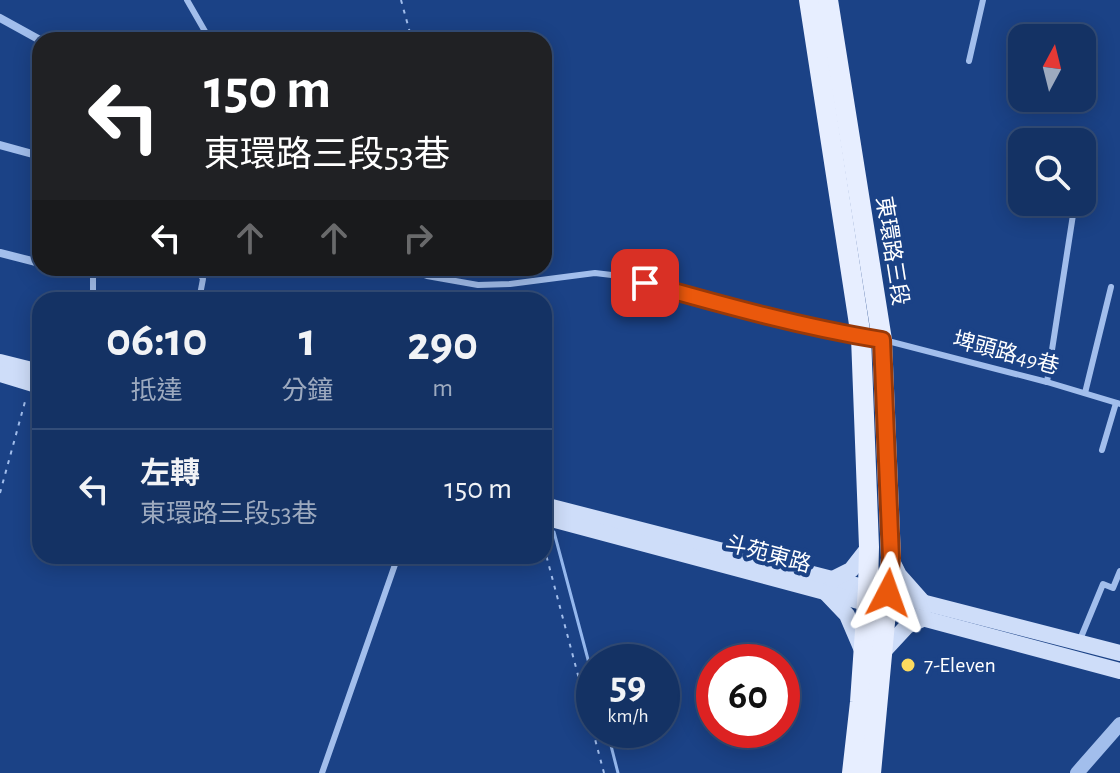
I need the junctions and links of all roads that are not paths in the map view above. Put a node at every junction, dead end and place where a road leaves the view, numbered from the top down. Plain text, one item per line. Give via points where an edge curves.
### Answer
1 (187, 0) edge
2 (809, 0) edge
3 (828, 0) edge
4 (983, 0) edge
5 (0, 18) edge
6 (205, 32) edge
7 (32, 36) edge
8 (969, 61) dead end
9 (0, 145) edge
10 (32, 154) edge
11 (1073, 216) edge
12 (0, 253) edge
13 (32, 261) edge
14 (427, 276) edge
15 (1111, 287) dead end
16 (872, 338) junction
17 (0, 362) edge
18 (0, 374) edge
19 (32, 378) edge
20 (32, 380) edge
21 (1047, 382) junction
22 (1085, 393) junction
23 (1118, 403) edge
24 (1102, 450) dead end
25 (552, 507) edge
26 (552, 519) edge
27 (869, 547) junction
28 (891, 558) junction
29 (395, 564) edge
30 (1120, 571) edge
31 (829, 585) junction
32 (877, 598) junction
33 (924, 610) junction
34 (1079, 642) junction
35 (873, 653) junction
36 (1120, 653) edge
37 (1120, 671) edge
38 (1120, 724) edge
39 (322, 773) edge
40 (852, 773) edge
41 (871, 773) edge
42 (1077, 773) edge

1 - 6 lane
2 - 16 main road, 東環路三段
3 - 16 main road, 東環路三段
4 - 8 lane
5 - 7 street
9 - 10 street
11 - 21 lane
12 - 13 street
14 - 16 lane, 埤頭路49巷 via 478,285 595,273 620,276
15 - 22 lane
16 - 21 lane, 埤頭路49巷
16 - 27 main road, 東環路三段
16 - 28 main road, 東環路三段
17 - 19 main road
18 - 20 main road
21 - 22 lane, 埤頭路49巷
22 - 23 lane, 埤頭路49巷
23 - 24 lane
25 - 31 main road, 斗苑東路
26 - 31 main road, 斗苑東路
27 - 31 main road via 851,570
27 - 32 main road, 東環路三段
28 - 32 main road, 東環路三段
28 - 33 main road
29 - 39 lane
30 - 34 lane via 1113,588 1103,584
31 - 32 main road, 斗苑東路
31 - 35 main road
32 - 33 main road, 斗苑東路
32 - 35 main road
33 - 34 main road, 斗苑東路
33 - 35 main road
33 - 37 main road, 斗苑東路
34 - 36 main road, 斗苑東路
35 - 40 main road
35 - 41 main road
38 - 42 street

